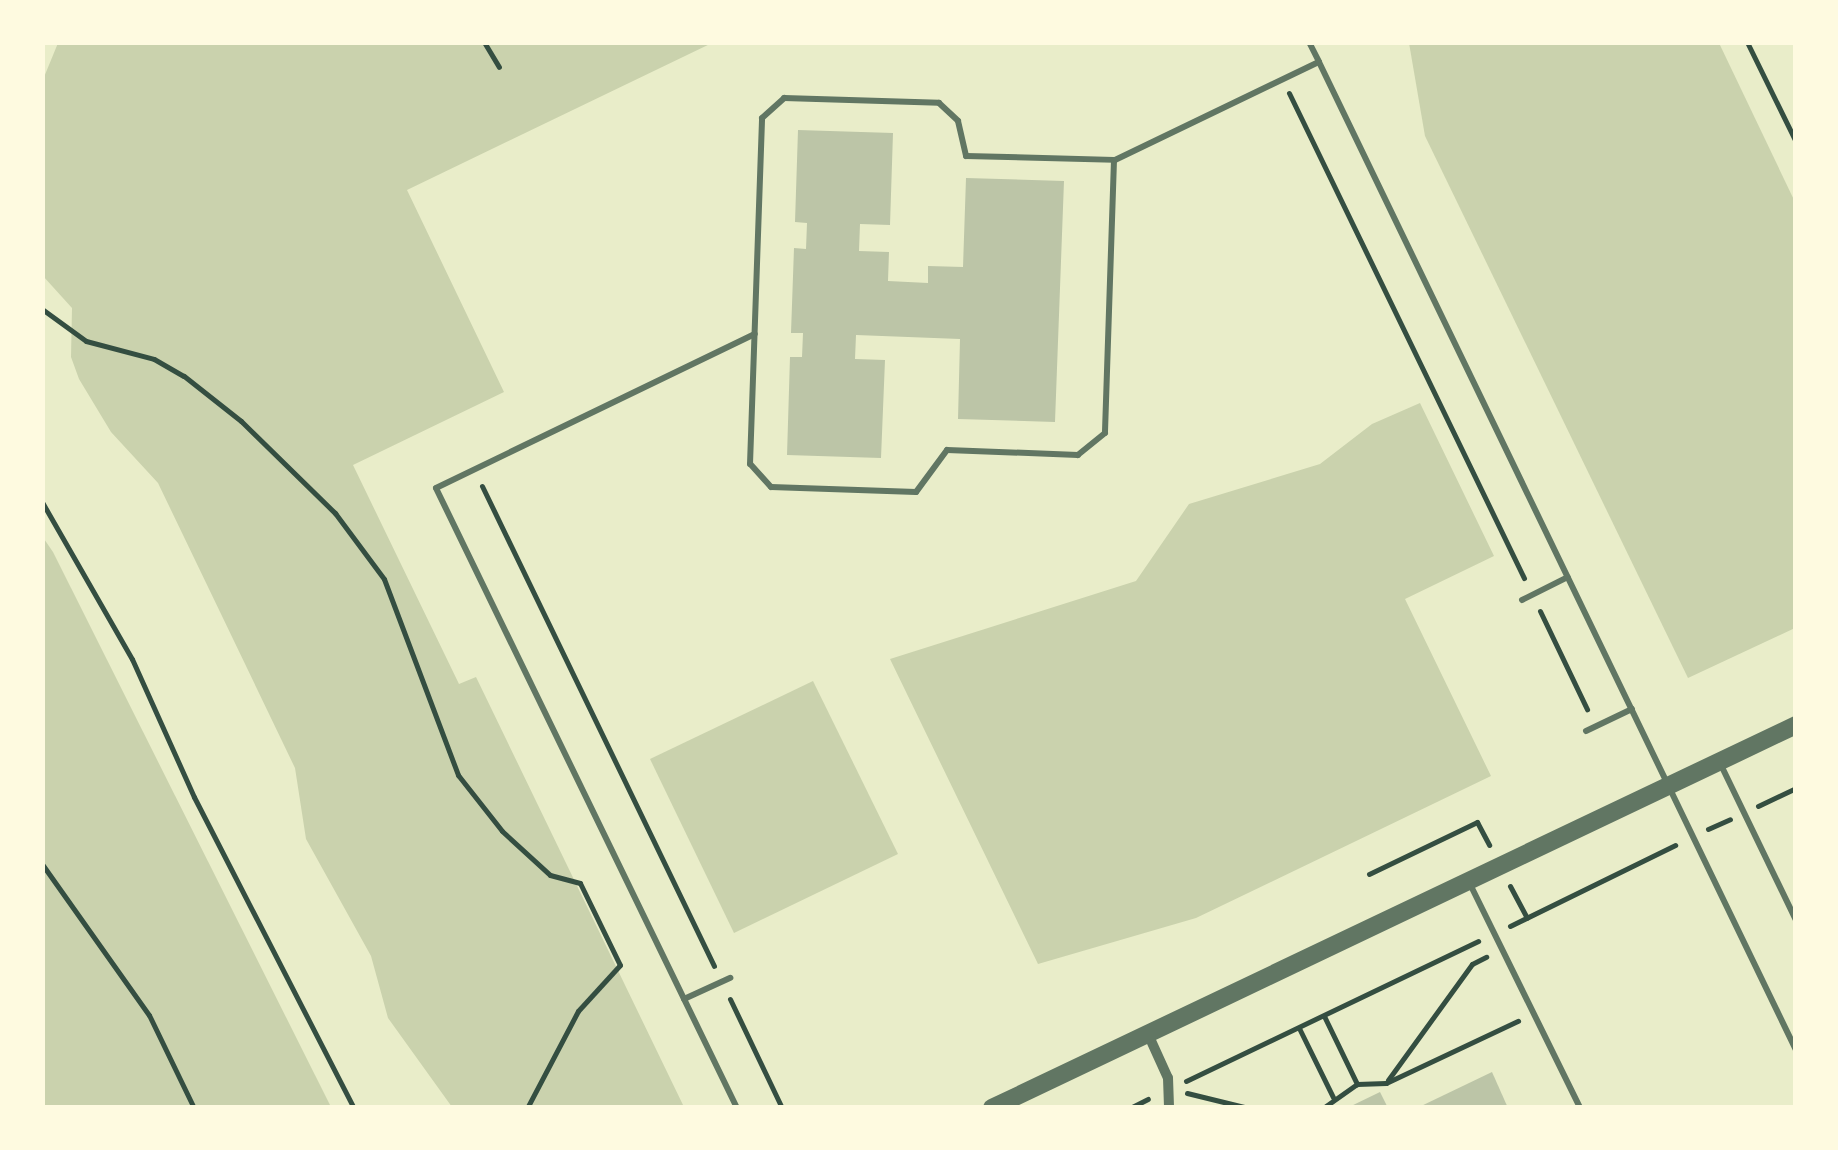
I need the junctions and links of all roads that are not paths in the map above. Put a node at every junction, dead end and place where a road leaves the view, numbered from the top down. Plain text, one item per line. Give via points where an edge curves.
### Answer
1 (1310, 42) edge
2 (1319, 62) junction
3 (1114, 160) junction
4 (755, 334) junction
5 (1568, 577) junction
6 (1522, 600) dead end
7 (1632, 709) junction
8 (1796, 725) edge
9 (1586, 731) dead end
10 (1719, 761) junction
11 (1668, 785) junction
12 (1468, 880) junction
13 (1796, 920) edge
14 (726, 979) road end
15 (684, 999) junction
16 (1148, 1034) junction
17 (1796, 1050) edge
18 (737, 1108) edge
19 (992, 1108) edge
20 (1169, 1108) edge
21 (1580, 1108) edge

1 - 2 lane
2 - 3 lane
2 - 5 lane
3 - 4 lane via 966,156 958,122 939,104 784,98 762,118
3 - 4 lane via 1105,433 1078,454 947,450 916,492 771,487 750,464
4 - 15 lane via 436,488
5 - 6 lane
5 - 7 lane
7 - 9 lane
7 - 11 lane
8 - 10 street
10 - 11 street
10 - 13 lane
11 - 12 street
11 - 17 lane
12 - 16 street
12 - 21 lane
14 - 15 lane
15 - 18 lane
16 - 19 street
16 - 20 street via 1169,1089

